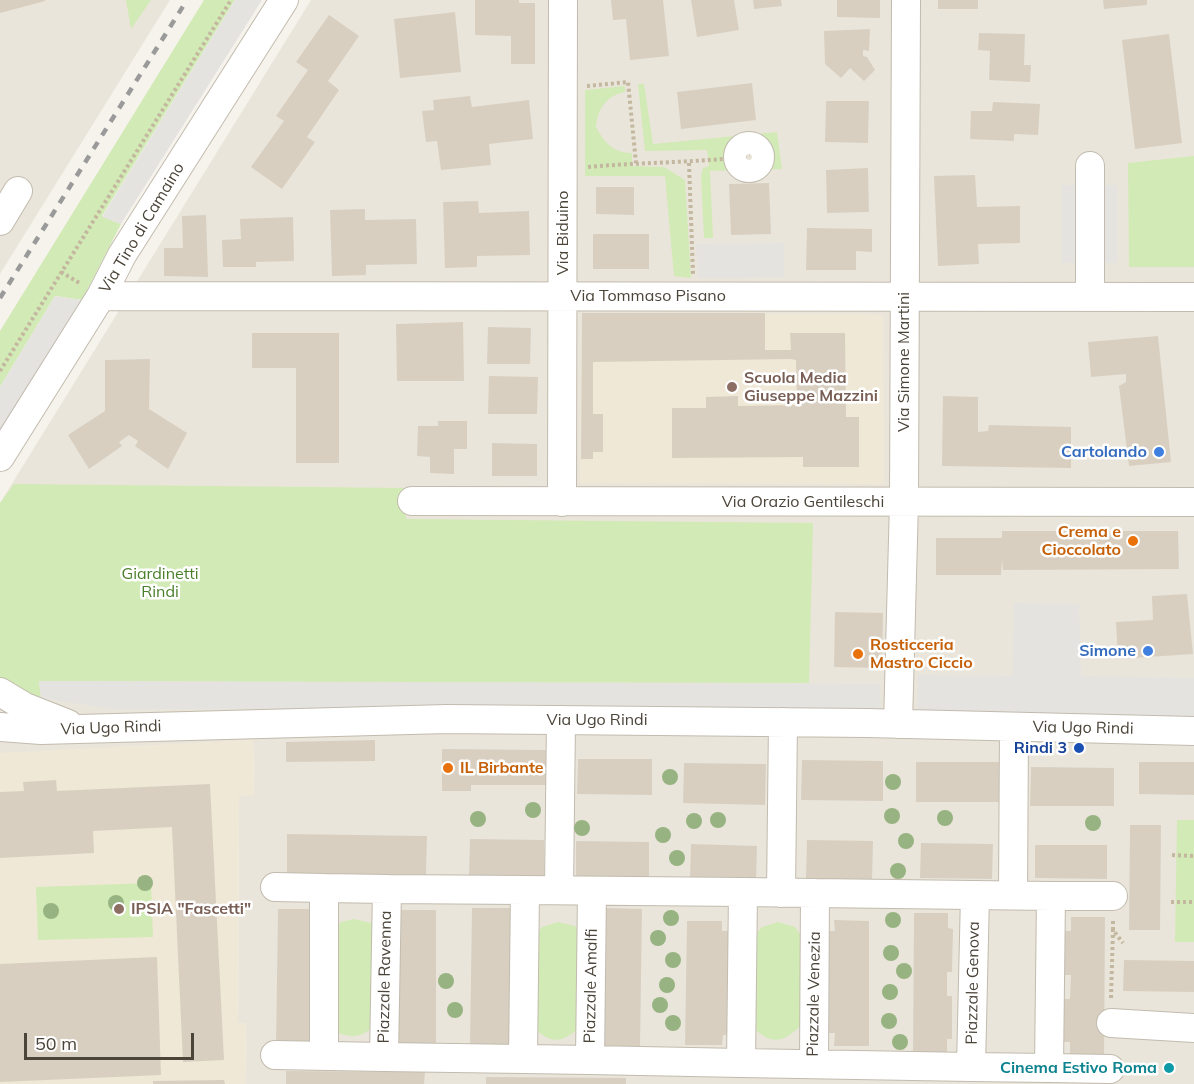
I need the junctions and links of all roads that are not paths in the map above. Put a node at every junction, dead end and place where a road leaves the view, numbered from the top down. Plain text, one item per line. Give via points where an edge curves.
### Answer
1 (284, 0) edge
2 (563, 0) edge
3 (906, 0) edge
4 (1090, 166) dead end
5 (18, 191) dead end
6 (0, 220) edge
7 (101, 296) junction
8 (563, 296) junction
9 (903, 296) junction
10 (1090, 297) junction
11 (1194, 297) edge
12 (0, 456) edge
13 (412, 501) dead end
14 (562, 502) junction
15 (904, 502) junction
16 (1194, 502) edge
17 (0, 692) edge
18 (561, 720) junction
19 (783, 722) junction
20 (898, 724) junction
21 (0, 727) edge
22 (1014, 727) junction
23 (81, 729) junction
24 (1194, 731) edge
25 (275, 887) dead end
26 (324, 888) junction
27 (387, 888) junction
28 (525, 890) junction
29 (559, 890) junction
30 (592, 891) junction
31 (743, 892) junction
32 (781, 893) junction
33 (815, 893) junction
34 (975, 895) junction
35 (1013, 895) junction
36 (1051, 896) junction
37 (1113, 896) dead end
38 (1111, 1023) dead end
39 (1194, 1028) edge
40 (274, 1055) dead end
41 (324, 1056) junction
42 (384, 1057) junction
43 (523, 1059) junction
44 (590, 1060) junction
45 (741, 1063) junction
46 (814, 1064) junction
47 (971, 1067) junction
48 (1049, 1068) junction
49 (1110, 1069) dead end

1 - 7 street, Via Tino di Camaino via 122,255
2 - 8 street, Via Biduino
3 - 9 street, Via Simone Martini
4 - 10 street
5 - 6 street
7 - 8 street, Via Tommaso Pisano
7 - 12 street, Via Tino di Camaino
8 - 9 street, Via Tommaso Pisano
8 - 14 street, Via Biduino
9 - 10 street, Via Tommaso Pisano
9 - 15 street, Via Simone Martini
10 - 11 street, Via Tommaso Pisano
13 - 14 street, Via Orazio Gentileschi
14 - 15 street, Via Orazio Gentileschi
15 - 16 street, Via Orazio Gentileschi
15 - 20 street, Via Simone Martini
17 - 23 street via 25,707
18 - 19 street, Via Ugo Rindi
18 - 23 street, Via Ugo Rindi via 304,721
18 - 29 street
19 - 20 street, Via Ugo Rindi
19 - 32 street
20 - 22 street, Via Ugo Rindi
21 - 23 street, Via Ugo Rindi
22 - 24 street, Via Ugo Rindi
22 - 35 street
25 - 26 street, Piazzale Ravenna
26 - 27 street, Piazzale Ravenna
26 - 41 street
27 - 28 street
27 - 42 street, Piazzale Ravenna
28 - 29 street
28 - 43 street
29 - 30 street
30 - 31 street
30 - 44 street, Piazzale Amalfi
31 - 32 street
31 - 45 street
32 - 33 street
33 - 34 street
33 - 46 street, Piazzale Venezia
34 - 35 street
34 - 47 street, Piazzale Genova
35 - 36 street
36 - 37 street
36 - 48 street
38 - 39 street
40 - 41 street, Piazzale Ravenna
41 - 42 street, Piazzale Ravenna
42 - 43 street, Piazzale Amalfi
43 - 44 street, Piazzale Amalfi
44 - 45 street, Piazzale Venezia
45 - 46 street, Piazzale Venezia
46 - 47 street
47 - 48 street, Piazzale Genova
48 - 49 street, Piazzale Genova

